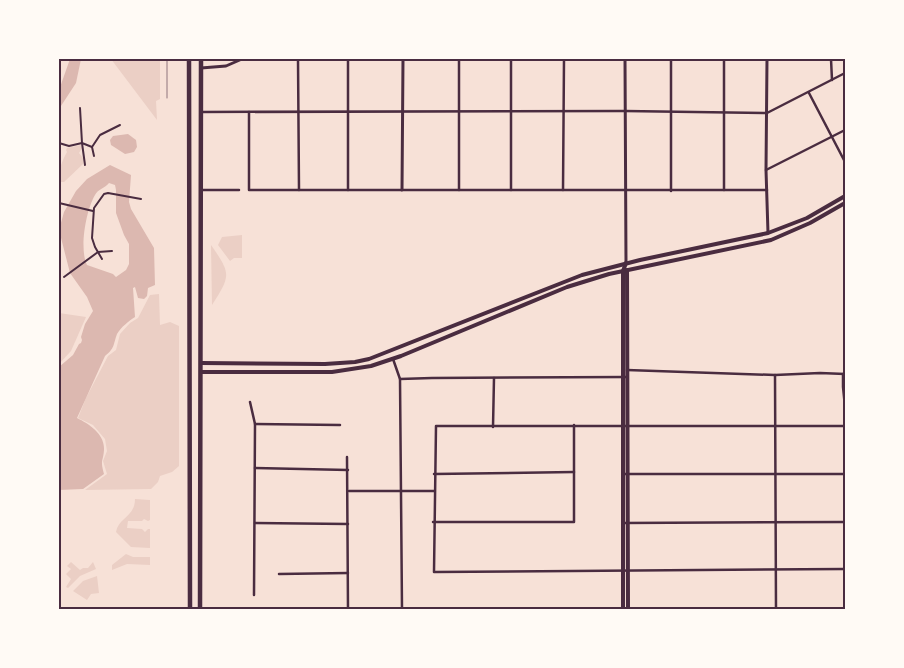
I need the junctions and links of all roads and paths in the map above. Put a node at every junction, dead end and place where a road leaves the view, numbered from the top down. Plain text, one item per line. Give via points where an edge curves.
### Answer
1 (190, 59) edge
2 (201, 59) edge
3 (242, 59) edge
4 (298, 59) edge
5 (348, 59) edge
6 (404, 59) edge
7 (459, 59) edge
8 (511, 59) edge
9 (564, 59) edge
10 (625, 59) edge
11 (671, 59) edge
12 (724, 59) edge
13 (767, 59) edge
14 (831, 59) edge
15 (201, 68) junction
16 (845, 73) edge
17 (832, 80) junction
18 (808, 92) junction
19 (80, 108) dead end
20 (403, 111) junction
21 (459, 111) junction
22 (512, 111) junction
23 (563, 111) junction
24 (625, 111) junction
25 (201, 112) junction
26 (249, 112) junction
27 (298, 112) junction
28 (348, 112) junction
29 (671, 112) junction
30 (724, 113) junction
31 (767, 113) junction
32 (120, 124) dead end
33 (845, 130) edge
34 (832, 137) junction
35 (59, 143) edge
36 (82, 143) junction
37 (92, 147) junction
38 (94, 156) dead end
39 (845, 162) edge
40 (85, 166) dead end
41 (766, 170) junction
42 (189, 174) junction
43 (201, 174) junction
44 (201, 190) junction
45 (239, 190) dead end
46 (299, 190) junction
47 (348, 190) junction
48 (402, 190) junction
49 (459, 190) junction
50 (511, 190) junction
51 (563, 190) junction
52 (625, 190) junction
53 (671, 190) junction
54 (724, 190) junction
55 (767, 190) junction
56 (845, 196) edge
57 (141, 199) dead end
58 (59, 203) edge
59 (845, 203) edge
60 (94, 211) junction
61 (768, 233) junction
62 (112, 251) dead end
63 (98, 252) junction
64 (102, 259) dead end
65 (626, 263) junction
66 (625, 271) junction
67 (64, 277) dead end
68 (483, 314) junction
69 (485, 320) junction
70 (393, 359) junction
71 (201, 363) junction
72 (189, 367) junction
73 (625, 370) junction
74 (201, 372) junction
75 (844, 374) edge
76 (775, 375) junction
77 (625, 376) junction
78 (494, 378) junction
79 (400, 379) junction
80 (250, 402) dead end
81 (845, 407) edge
82 (255, 424) junction
83 (340, 425) dead end
84 (574, 426) junction
85 (626, 426) junction
86 (845, 426) edge
87 (493, 427) junction
88 (775, 427) junction
89 (347, 457) dead end
90 (255, 468) junction
91 (348, 470) junction
92 (574, 472) junction
93 (434, 474) junction
94 (625, 474) junction
95 (845, 474) edge
96 (775, 475) junction
97 (349, 491) junction
98 (400, 491) junction
99 (434, 491) junction
100 (434, 522) junction
101 (776, 522) junction
102 (845, 522) edge
103 (255, 523) junction
104 (625, 523) junction
105 (348, 524) junction
106 (845, 569) edge
107 (625, 570) junction
108 (775, 571) junction
109 (280, 574) dead end
110 (348, 574) junction
111 (254, 595) dead end
112 (190, 609) edge
113 (200, 609) edge
114 (348, 609) edge
115 (402, 609) edge
116 (623, 609) edge
117 (628, 609) edge
118 (776, 609) edge

1 - 42 main road
2 - 15 main road
3 - 15 street via 226,66
4 - 27 street
5 - 28 street
6 - 20 street
7 - 21 street
8 - 22 street
9 - 23 street
10 - 24 street
11 - 29 street
12 - 30 street
13 - 31 street
14 - 17 street
15 - 25 main road
16 - 17 street
17 - 18 street
18 - 31 street
18 - 34 street
19 - 36 street
20 - 21 street
20 - 28 street
20 - 48 street
21 - 22 street
21 - 49 street
22 - 23 street
22 - 50 street
23 - 24 street
23 - 51 street
24 - 29 street
24 - 52 street
25 - 26 street
25 - 43 main road
26 - 27 street
26 - 46 street via 249,190
27 - 28 street
27 - 46 street
28 - 47 street
29 - 30 street
29 - 53 street
30 - 31 street
30 - 54 street
31 - 41 street
32 - 37 street via 100,135
33 - 34 street
34 - 39 street
34 - 41 street
35 - 36 street via 69,146
36 - 37 street
36 - 40 street
37 - 38 street
41 - 55 street
42 - 43 main road
42 - 72 main road
43 - 44 main road
44 - 45 street
44 - 71 main road
46 - 47 street
47 - 48 street
48 - 49 street
49 - 50 street
50 - 51 street
51 - 52 street
52 - 53 street
52 - 65 street
53 - 54 street
54 - 55 street
55 - 61 street
56 - 61 main road via 807,218
57 - 60 street via 104,194 95,204
58 - 60 street
59 - 66 main road via 771,240
60 - 63 street via 92,238
61 - 65 main road
62 - 63 street
63 - 64 street
63 - 67 street
65 - 66 main road
65 - 68 main road via 563,281
66 - 69 main road via 566,286
66 - 73 main road
68 - 69 main road
68 - 71 main road via 390,352 355,362
69 - 70 main road
70 - 74 main road via 338,372
70 - 79 street
71 - 72 main road
71 - 74 main road
72 - 74 main road
72 - 112 main road
73 - 76 street
73 - 77 main road
74 - 113 main road
75 - 76 street
75 - 81 street
76 - 88 street
77 - 78 street
77 - 85 main road
78 - 79 street
78 - 87 street
79 - 98 street
80 - 82 street
82 - 83 street
82 - 90 street
84 - 85 street
84 - 87 street
84 - 92 street
85 - 88 street
85 - 94 main road
86 - 88 street
87 - 93 street via 435,427
88 - 96 street
89 - 91 street
90 - 91 street
90 - 103 street
91 - 97 street
92 - 93 street
92 - 100 street via 574,522
93 - 99 street
94 - 96 street
94 - 104 main road
95 - 96 street
96 - 101 street
97 - 98 street
97 - 105 street
98 - 99 street
98 - 115 street
99 - 100 street
100 - 107 street via 434,572
101 - 102 street
101 - 104 street
101 - 108 street
103 - 105 street
103 - 111 street
104 - 107 main road
105 - 110 street
106 - 108 street
107 - 108 street
107 - 116 main road
107 - 117 main road
108 - 118 street
109 - 110 street
110 - 114 street

